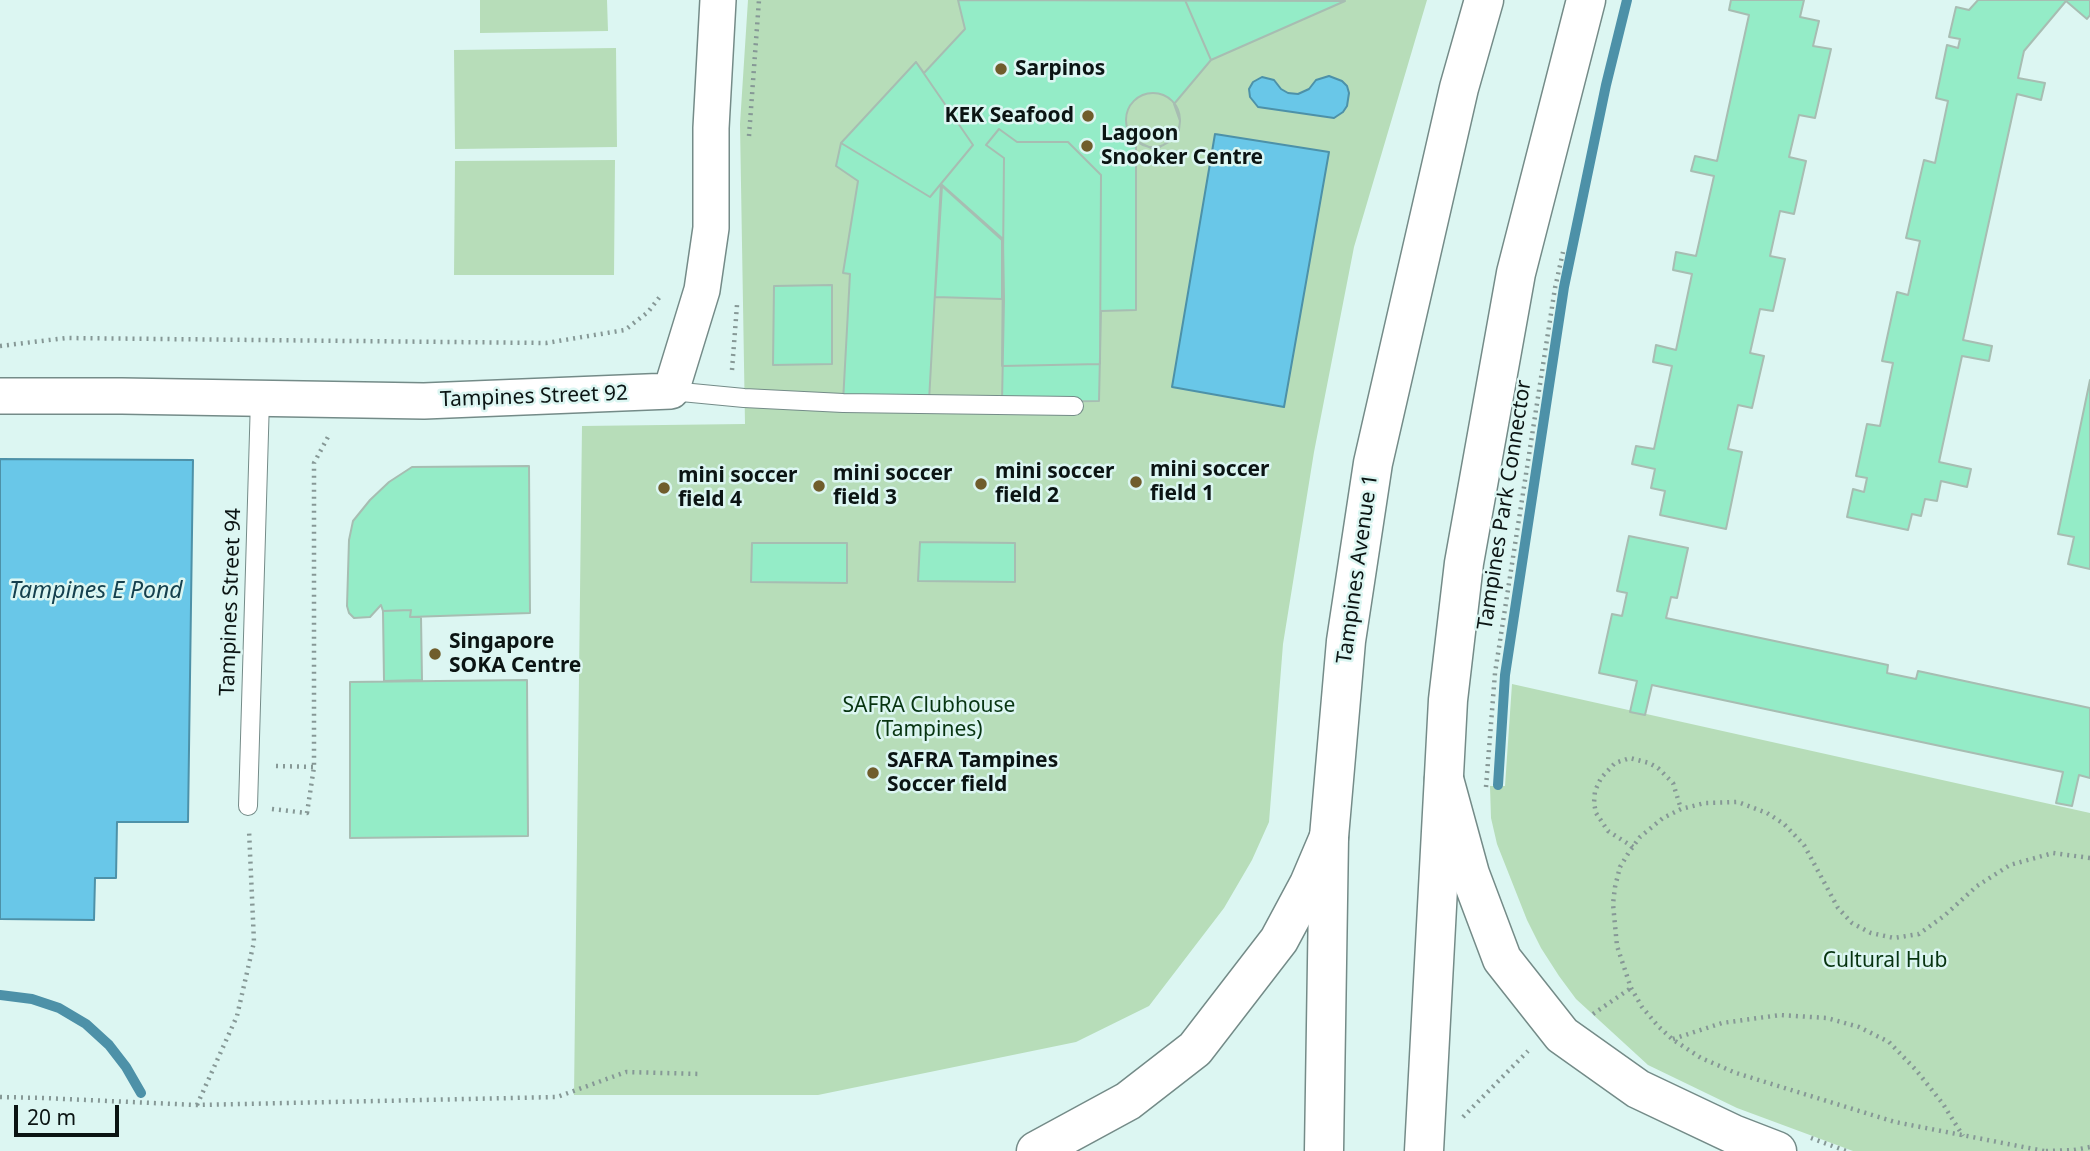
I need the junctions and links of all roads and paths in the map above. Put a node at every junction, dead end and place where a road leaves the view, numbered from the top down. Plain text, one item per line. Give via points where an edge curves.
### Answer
1 (718, 0) edge
2 (1484, 0) edge
3 (1586, 0) edge
4 (1564, 248) dead end
5 (667, 287) dead end
6 (0, 346) edge
7 (671, 391) junction
8 (0, 396) edge
9 (260, 400) junction
10 (1074, 406) dead end
11 (336, 427) dead end
12 (249, 765) junction
13 (314, 767) junction
14 (1444, 779) junction
15 (1486, 796) dead end
16 (248, 806) junction
17 (1681, 809) junction
18 (1329, 837) junction
19 (1633, 847) junction
20 (2090, 858) edge
21 (1631, 988) junction
22 (1571, 1020) junction
23 (1672, 1039) junction
24 (700, 1074) dead end
25 (0, 1097) edge
26 (197, 1105) junction
27 (1457, 1123) dead end
28 (1963, 1136) junction
29 (2090, 1147) edge
30 (1035, 1151) edge
31 (1324, 1151) edge
32 (1424, 1151) edge
33 (1777, 1151) edge
34 (2045, 1151) edge

1 - 7 street via 711,228 702,290
2 - 18 main road, Tampines Avenue 1 via 1459,88 1373,463 1346,640
3 - 14 main road via 1514,286 1464,564
4 - 15 path, Tampines Park Connector via 1494,673
5 - 6 path via 648,312 625,330 546,343 66,338
7 - 9 street, Tampines Street 92 via 424,401
7 - 10 lane via 843,403
8 - 9 street, Tampines Street 92
9 - 12 lane, Tampines Street 94
11 - 13 path via 314,463
12 - 13 path
12 - 16 lane, Tampines Street 94
13 - 16 path via 307,813
14 - 22 main road via 1470,874 1502,959
14 - 32 main road
16 - 26 path via 254,942 237,1016
17 - 19 path via 1653,826
17 - 19 path via 1673,783 1658,768 1630,758 1615,763 1595,792 1596,813 1608,831
17 - 20 path via 1738,802 1767,813 1804,845 1838,908 1852,923 1894,937 1919,934 2010,865 2053,853
18 - 30 main road via 1279,940 1195,1049 1128,1101
18 - 31 main road, Tampines Avenue 1
19 - 21 path via 1620,867 1613,904 1617,946
21 - 22 path
21 - 23 path
22 - 27 path
22 - 33 main road via 1562,1035 1638,1089
23 - 28 path via 1736,1073 1895,1122
23 - 28 path via 1722,1023 1780,1015 1827,1018 1859,1027 1889,1042 1916,1070
24 - 26 path via 626,1072 557,1097
25 - 26 path
28 - 34 path
29 - 34 path

